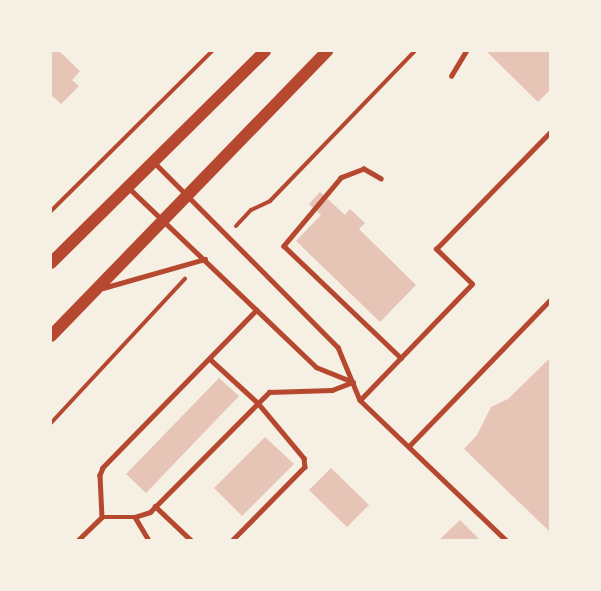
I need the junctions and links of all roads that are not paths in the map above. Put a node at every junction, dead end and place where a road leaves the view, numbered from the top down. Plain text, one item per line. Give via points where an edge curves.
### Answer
1 (265, 51) edge
2 (327, 51) edge
3 (465, 51) edge
4 (451, 76) dead end
5 (550, 132) edge
6 (155, 163) junction
7 (381, 179) dead end
8 (129, 188) junction
9 (186, 196) junction
10 (162, 220) junction
11 (205, 259) junction
12 (51, 263) edge
13 (95, 290) junction
14 (550, 300) edge
15 (257, 310) junction
16 (51, 336) edge
17 (210, 358) junction
18 (401, 358) junction
19 (353, 382) junction
20 (360, 400) junction
21 (258, 403) junction
22 (409, 447) junction
23 (156, 506) junction
24 (102, 517) junction
25 (135, 517) junction
26 (78, 540) edge
27 (149, 540) edge
28 (191, 540) edge
29 (234, 540) edge
30 (506, 540) edge

1 - 6 main road
2 - 9 main road
3 - 4 lane
5 - 18 lane via 436,249 472,284
6 - 8 main road
6 - 9 lane
7 - 18 lane via 364,169 341,178 284,246
8 - 10 lane
8 - 12 main road
9 - 10 main road
9 - 19 lane via 338,347
10 - 11 lane
10 - 13 main road
11 - 13 lane
11 - 15 lane
13 - 16 main road
14 - 22 lane
15 - 17 lane
15 - 19 lane via 316,367
17 - 21 lane
17 - 24 lane via 103,468
18 - 20 lane
19 - 20 lane
19 - 21 lane via 332,390 273,391
20 - 22 lane
21 - 23 lane
21 - 29 lane via 300,448 304,467
22 - 30 lane
23 - 25 lane
23 - 28 lane
24 - 25 lane
24 - 26 lane
25 - 27 lane

